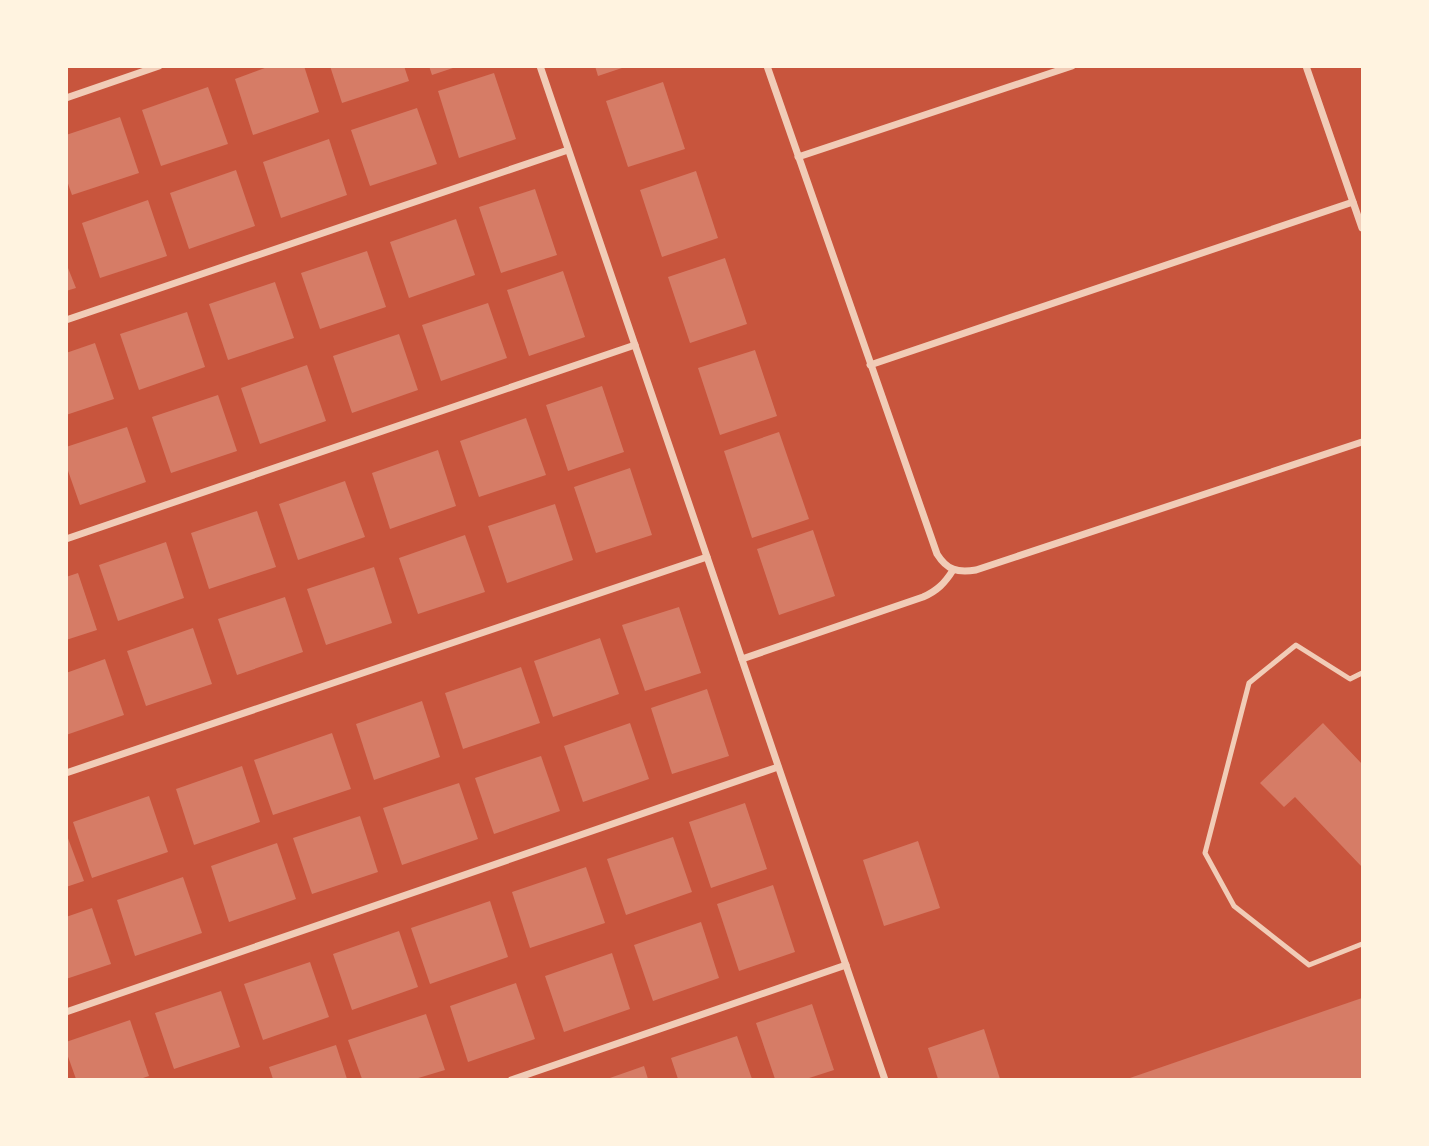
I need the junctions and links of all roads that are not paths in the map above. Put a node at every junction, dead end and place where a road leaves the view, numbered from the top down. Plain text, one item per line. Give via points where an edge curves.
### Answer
1 (159, 66) edge
2 (540, 66) edge
3 (767, 66) edge
4 (1072, 66) edge
5 (1306, 66) edge
6 (66, 98) edge
7 (568, 150) junction
8 (798, 157) junction
9 (1353, 202) junction
10 (1363, 228) edge
11 (66, 320) edge
12 (635, 345) junction
13 (870, 365) junction
14 (1363, 442) edge
15 (66, 539) edge
16 (707, 557) junction
17 (953, 570) junction
18 (742, 659) junction
19 (1363, 673) edge
20 (778, 767) junction
21 (66, 773) edge
22 (1363, 944) edge
23 (846, 965) junction
24 (66, 1012) edge
25 (511, 1080) edge
26 (885, 1080) edge

1 - 6 street
2 - 7 street
3 - 8 street
4 - 8 street
5 - 9 street
7 - 11 street
7 - 12 street
8 - 13 street
9 - 10 street
9 - 13 street
12 - 15 street
12 - 16 street
13 - 17 street via 937,554
14 - 17 street via 976,570
16 - 18 street
16 - 21 street
17 - 18 street via 940,587 923,597
18 - 20 street
19 - 22 lane via 1350,679 1296,645 1249,683 1205,853 1234,906 1309,965
20 - 23 street
20 - 24 street
23 - 25 street
23 - 26 street

